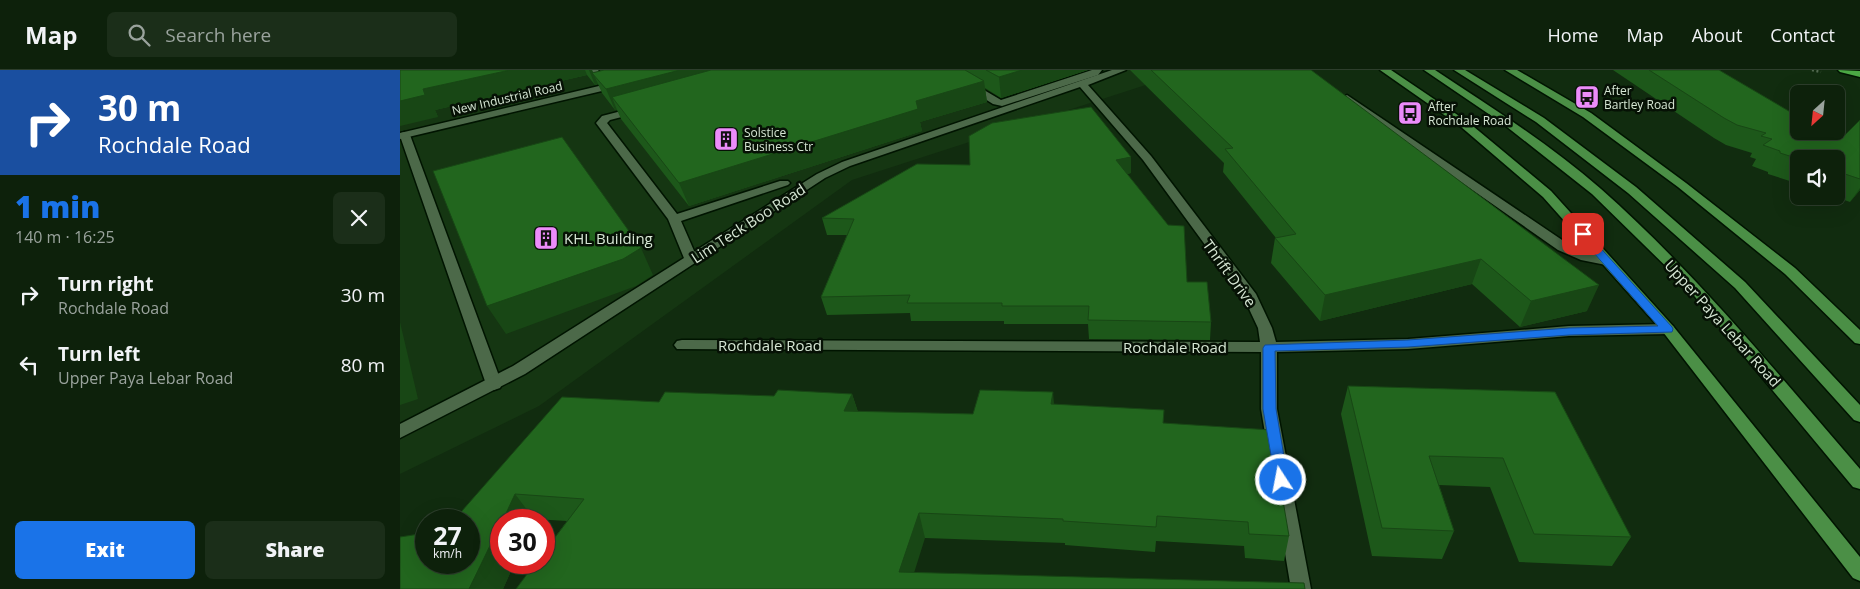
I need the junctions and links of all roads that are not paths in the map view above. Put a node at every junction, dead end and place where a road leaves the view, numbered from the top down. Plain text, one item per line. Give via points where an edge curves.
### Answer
1 (593, 70) edge
2 (944, 70) edge
3 (1097, 70) edge
4 (1122, 70) edge
5 (1385, 70) edge
6 (1429, 70) edge
7 (1459, 70) edge
8 (1510, 70) edge
9 (1843, 70) edge
10 (1860, 74) edge
11 (626, 83) edge
12 (1082, 84) junction
13 (608, 87) junction
14 (1341, 94) edge
15 (644, 108) edge
16 (402, 136) edge
17 (784, 183) dead end
18 (674, 218) junction
19 (691, 260) junction
20 (1606, 261) junction
21 (1668, 329) junction
22 (1860, 340) edge
23 (682, 345) dead end
24 (1269, 348) junction
25 (494, 384) junction
26 (1860, 416) edge
27 (400, 432) edge
28 (1860, 482) edge
29 (1860, 572) edge
30 (1301, 589) edge

1 - 13 street
2 - 3 street via 1002,103
4 - 12 street, Lim Teck Boo Road
5 - 20 main road via 1464,124 1540,188
6 - 28 main road, Upper Paya Lebar Road via 1506,121 1596,191 1692,284
7 - 26 main road, Upper Paya Lebar Road via 1540,120 1632,190 1740,285
8 - 22 main road via 1587,115 1682,185 1790,271
9 - 10 highway
11 - 13 street, New Industrial Road
12 - 19 street, Lim Teck Boo Road via 846,164 821,176
12 - 24 street, Thrift Drive via 1147,158 1251,297 1265,328
13 - 16 street, New Industrial Road
14 - 20 street via 1563,247
15 - 18 street via 606,118 601,123
16 - 25 street
17 - 18 street
18 - 19 street
19 - 25 street, Lim Teck Boo Road
20 - 21 main road
21 - 24 street, Rochdale Road via 1569,332 1408,344
21 - 29 main road
23 - 24 street, Rochdale Road
24 - 30 street, Thrift Drive via 1269,409
25 - 27 street, Lim Teck Boo Road

